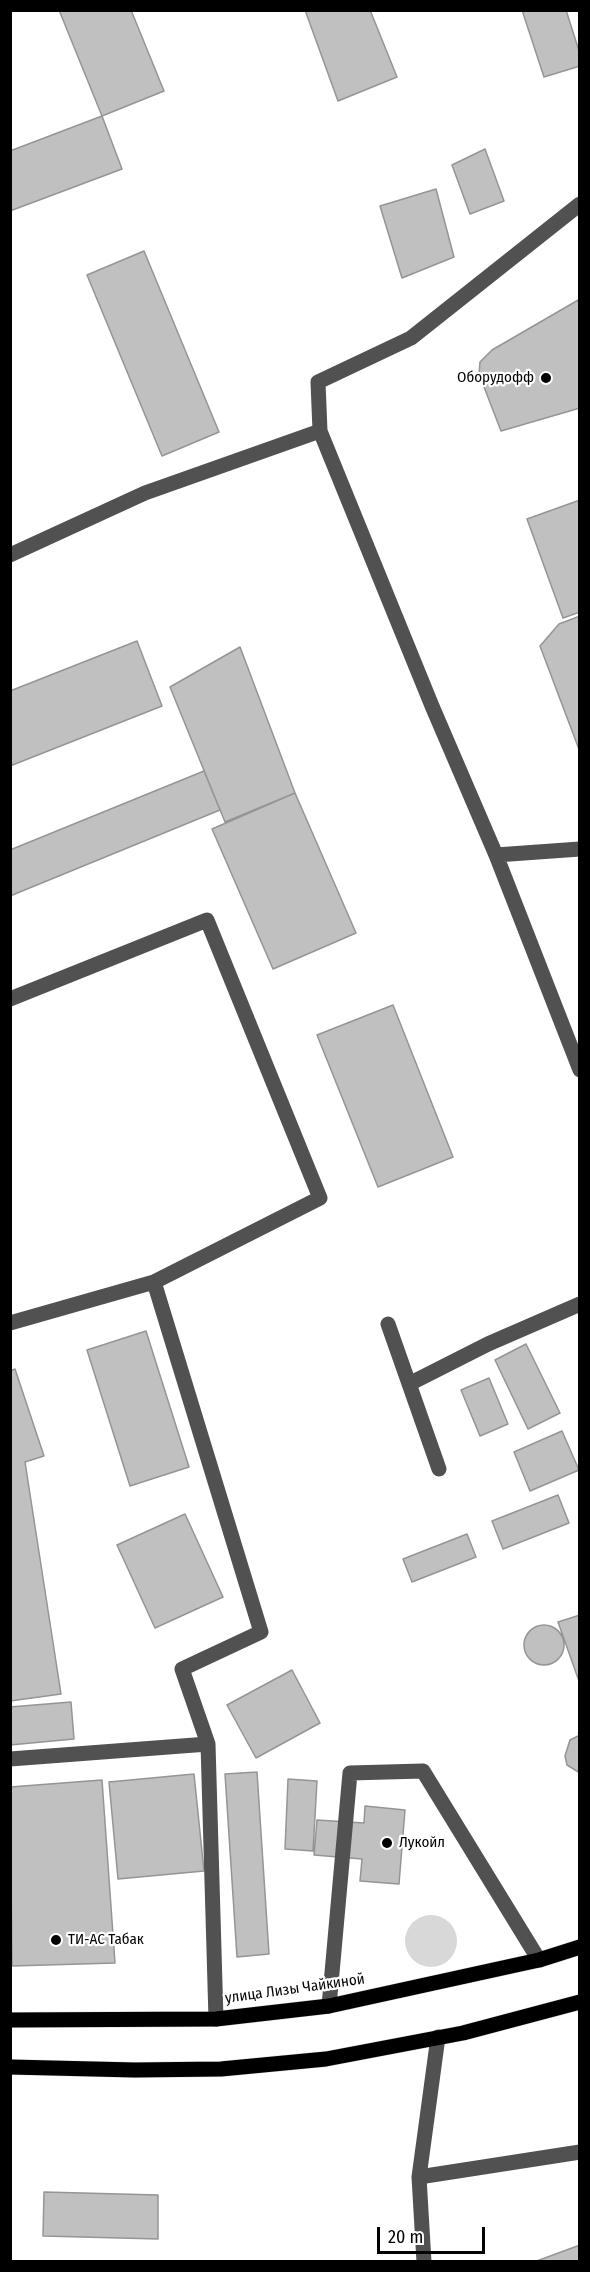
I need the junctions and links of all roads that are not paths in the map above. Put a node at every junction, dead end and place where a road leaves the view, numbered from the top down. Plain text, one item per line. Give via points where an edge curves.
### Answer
1 (579, 204) edge
2 (320, 431) junction
3 (10, 555) edge
4 (579, 849) edge
5 (496, 855) junction
6 (10, 999) edge
7 (579, 1070) edge
8 (154, 1282) junction
9 (579, 1304) edge
10 (10, 1323) edge
11 (388, 1324) dead end
12 (409, 1384) junction
13 (439, 1469) dead end
14 (208, 1744) junction
15 (10, 1759) edge
16 (579, 1947) edge
17 (539, 1960) junction
18 (579, 2002) edge
19 (329, 2006) junction
20 (216, 2019) junction
21 (10, 2020) edge
22 (438, 2037) junction
23 (10, 2067) edge
24 (579, 2152) edge
25 (419, 2177) junction
26 (424, 2262) edge

1 - 2 street via 411,338 318,382
2 - 3 street via 145,493
2 - 5 street
4 - 5 street
5 - 7 street
6 - 8 street via 207,920 320,1198
8 - 10 street
8 - 14 street via 261,1632 182,1669
9 - 12 street
11 - 12 street
12 - 13 street
14 - 15 street
14 - 20 street
16 - 17 main road, улица Лизы Чайкиной
17 - 19 main road, улица Лизы Чайкиной
17 - 19 street via 423,1771 350,1773
18 - 22 main road
19 - 20 main road, улица Лизы Чайкиной
20 - 21 main road, улица Лизы Чайкиной
22 - 23 main road via 326,2059 221,2069
22 - 25 street
24 - 25 street
25 - 26 street

